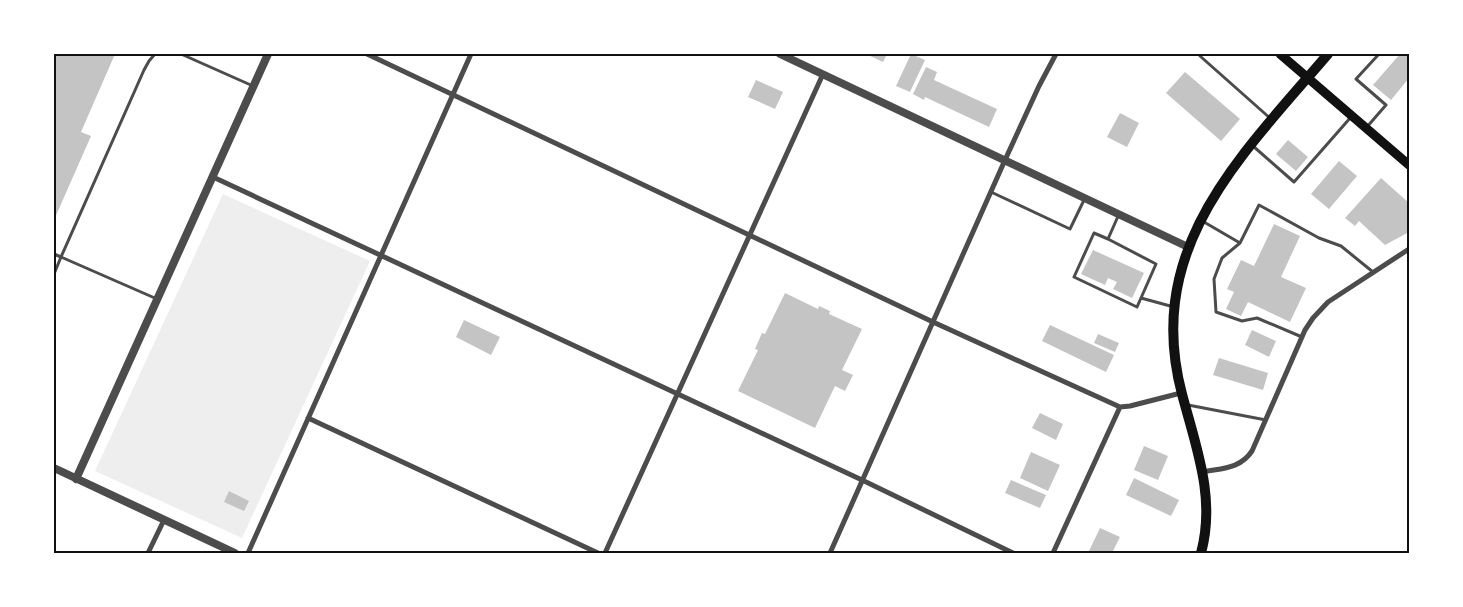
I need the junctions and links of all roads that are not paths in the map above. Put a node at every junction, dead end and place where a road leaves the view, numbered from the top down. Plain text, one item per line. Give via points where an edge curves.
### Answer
1 (155, 54) edge
2 (181, 54) edge
3 (268, 54) edge
4 (367, 54) edge
5 (471, 54) edge
6 (780, 54) edge
7 (1056, 54) edge
8 (1202, 54) edge
9 (1280, 54) edge
10 (1328, 54) edge
11 (1379, 54) edge
12 (823, 74) junction
13 (1308, 78) junction
14 (253, 86) junction
15 (452, 94) junction
16 (1352, 116) junction
17 (1271, 120) junction
18 (1366, 128) junction
19 (1251, 144) junction
20 (1005, 160) junction
21 (1409, 166) edge
22 (212, 177) junction
23 (991, 192) junction
24 (1085, 198) junction
25 (1120, 214) junction
26 (1200, 220) junction
27 (750, 235) junction
28 (1108, 240) junction
29 (1240, 243) junction
30 (1188, 247) junction
31 (1409, 249) edge
32 (54, 254) edge
33 (380, 256) junction
34 (61, 257) junction
35 (1373, 272) junction
36 (54, 274) edge
37 (1141, 298) junction
38 (157, 299) junction
39 (1175, 307) junction
40 (933, 322) junction
41 (1302, 338) junction
42 (1181, 393) junction
43 (678, 394) junction
44 (1185, 405) junction
45 (1120, 407) junction
46 (308, 418) junction
47 (1266, 420) junction
48 (54, 468) edge
49 (1203, 472) junction
50 (76, 479) junction
51 (862, 480) junction
52 (164, 520) junction
53 (148, 553) edge
54 (235, 553) edge
55 (248, 553) edge
56 (598, 553) edge
57 (605, 553) edge
58 (830, 553) edge
59 (1013, 553) edge
60 (1053, 553) edge
61 (1201, 553) edge

1 - 34 lane via 144,70
2 - 14 lane
3 - 14 street
4 - 15 street
5 - 15 street
6 - 12 street
7 - 20 street
8 - 17 lane via 1200,56
9 - 13 main road
10 - 13 main road
11 - 18 lane via 1356,79 1386,105
12 - 20 street
12 - 27 street
13 - 16 main road
13 - 17 main road
14 - 22 street
15 - 27 street
15 - 33 street
16 - 18 main road
16 - 19 lane via 1294,182
17 - 19 main road
18 - 21 main road
19 - 26 main road via 1227,175
20 - 23 street
20 - 24 street
22 - 33 street
22 - 38 street
23 - 24 lane via 1070,229
23 - 40 street
24 - 25 street
25 - 28 lane
25 - 30 street
26 - 29 lane
26 - 30 main road
27 - 40 street
27 - 43 street
28 - 37 lane via 1156,264
28 - 37 lane via 1094,233 1074,277 1137,307
29 - 35 lane via 1259,205 1341,246
29 - 41 lane via 1222,258 1214,279 1216,312 1242,321 1257,318
30 - 39 main road
31 - 35 street
32 - 34 lane
33 - 43 street
33 - 46 street
34 - 36 lane
34 - 38 lane
35 - 41 street via 1328,302 1313,318
37 - 39 lane
38 - 50 street
39 - 42 main road via 1175,352
40 - 45 street
40 - 51 street
41 - 47 street
42 - 44 main road
42 - 45 street
43 - 51 street
43 - 57 street
44 - 47 lane
44 - 49 main road
45 - 60 street
46 - 55 street
46 - 56 street
47 - 49 street via 1246,459 1237,465
48 - 50 street
49 - 61 main road via 1206,512
50 - 52 street
51 - 58 street
51 - 59 street
52 - 53 street
52 - 54 street

